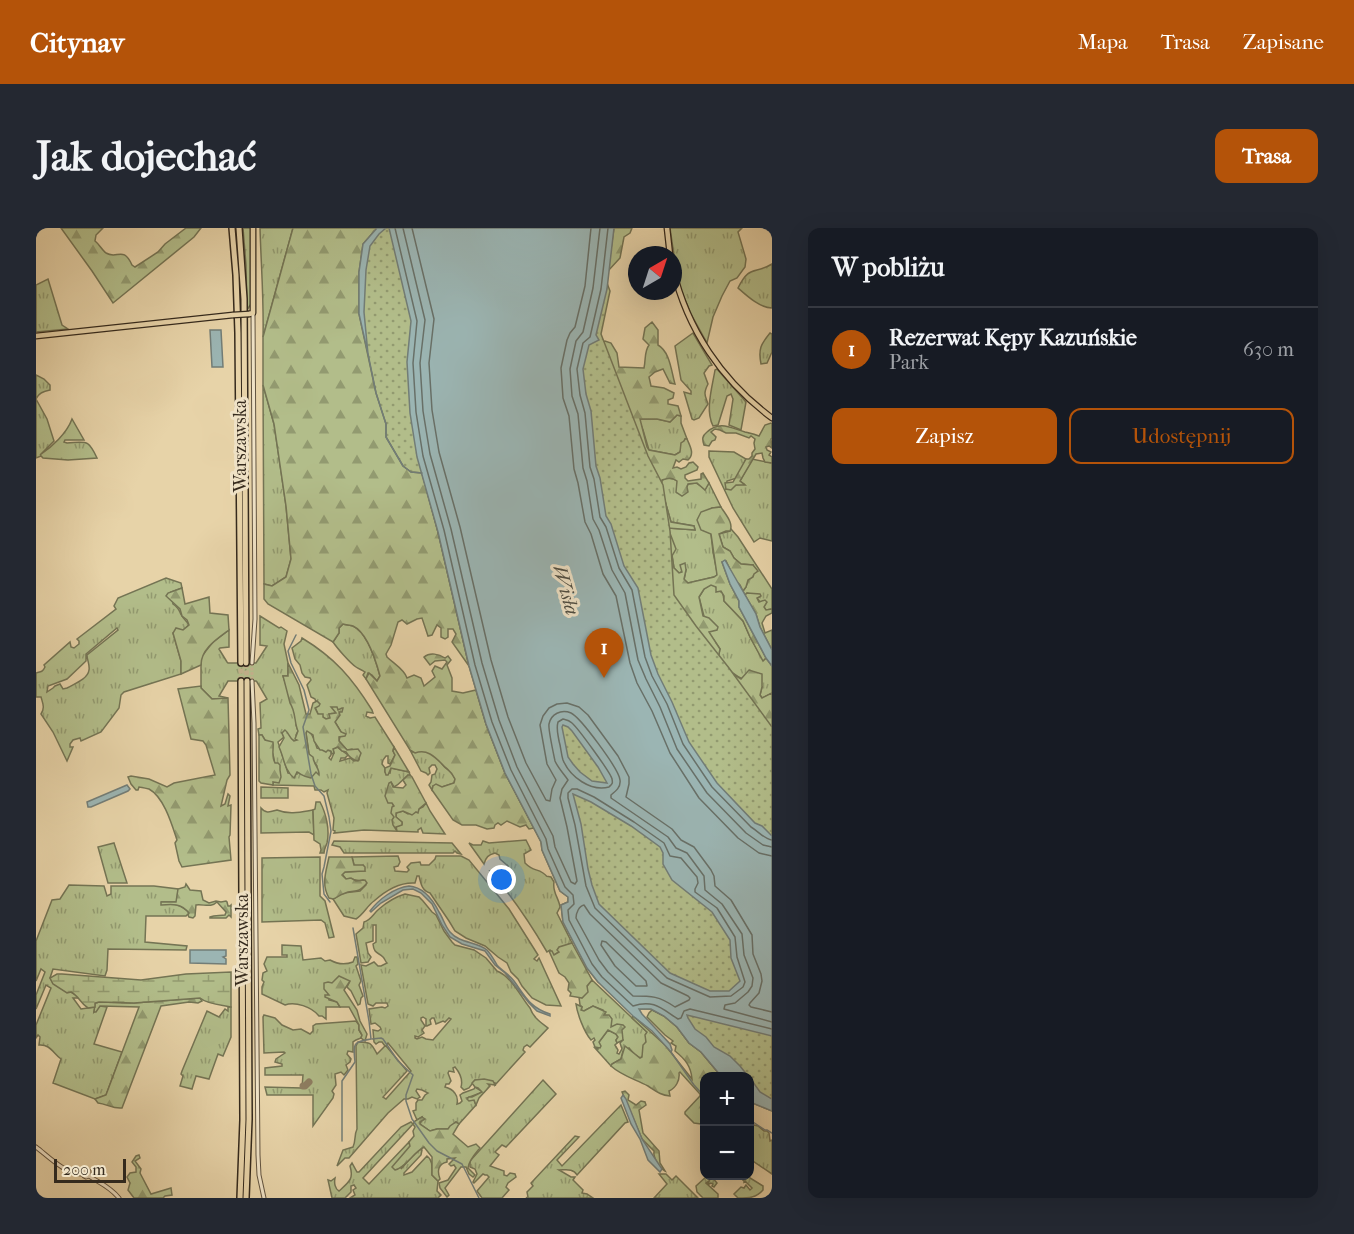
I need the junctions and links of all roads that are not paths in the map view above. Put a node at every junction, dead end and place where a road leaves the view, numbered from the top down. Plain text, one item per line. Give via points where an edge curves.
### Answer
1 (232, 228) edge
2 (239, 228) edge
3 (252, 228) edge
4 (667, 228) edge
5 (669, 246) edge
6 (682, 299) edge
7 (251, 314) junction
8 (36, 336) edge
9 (772, 418) edge
10 (246, 663) junction
11 (247, 681) junction
12 (36, 1147) edge
13 (119, 1198) edge
14 (240, 1198) edge
15 (246, 1198) edge
16 (264, 1198) edge

1 - 10 highway via 238,321
2 - 10 highway via 244,298
3 - 7 main road, Warszawska
4 - 5 main road
6 - 9 main road via 710,355 736,387
7 - 8 main road, bridge
7 - 10 street, Warszawska via 255,619
11 - 14 highway
11 - 15 highway
11 - 16 street, Warszawska via 255,733 258,1155
12 - 13 street via 75,1173 88,1170 89,1176

